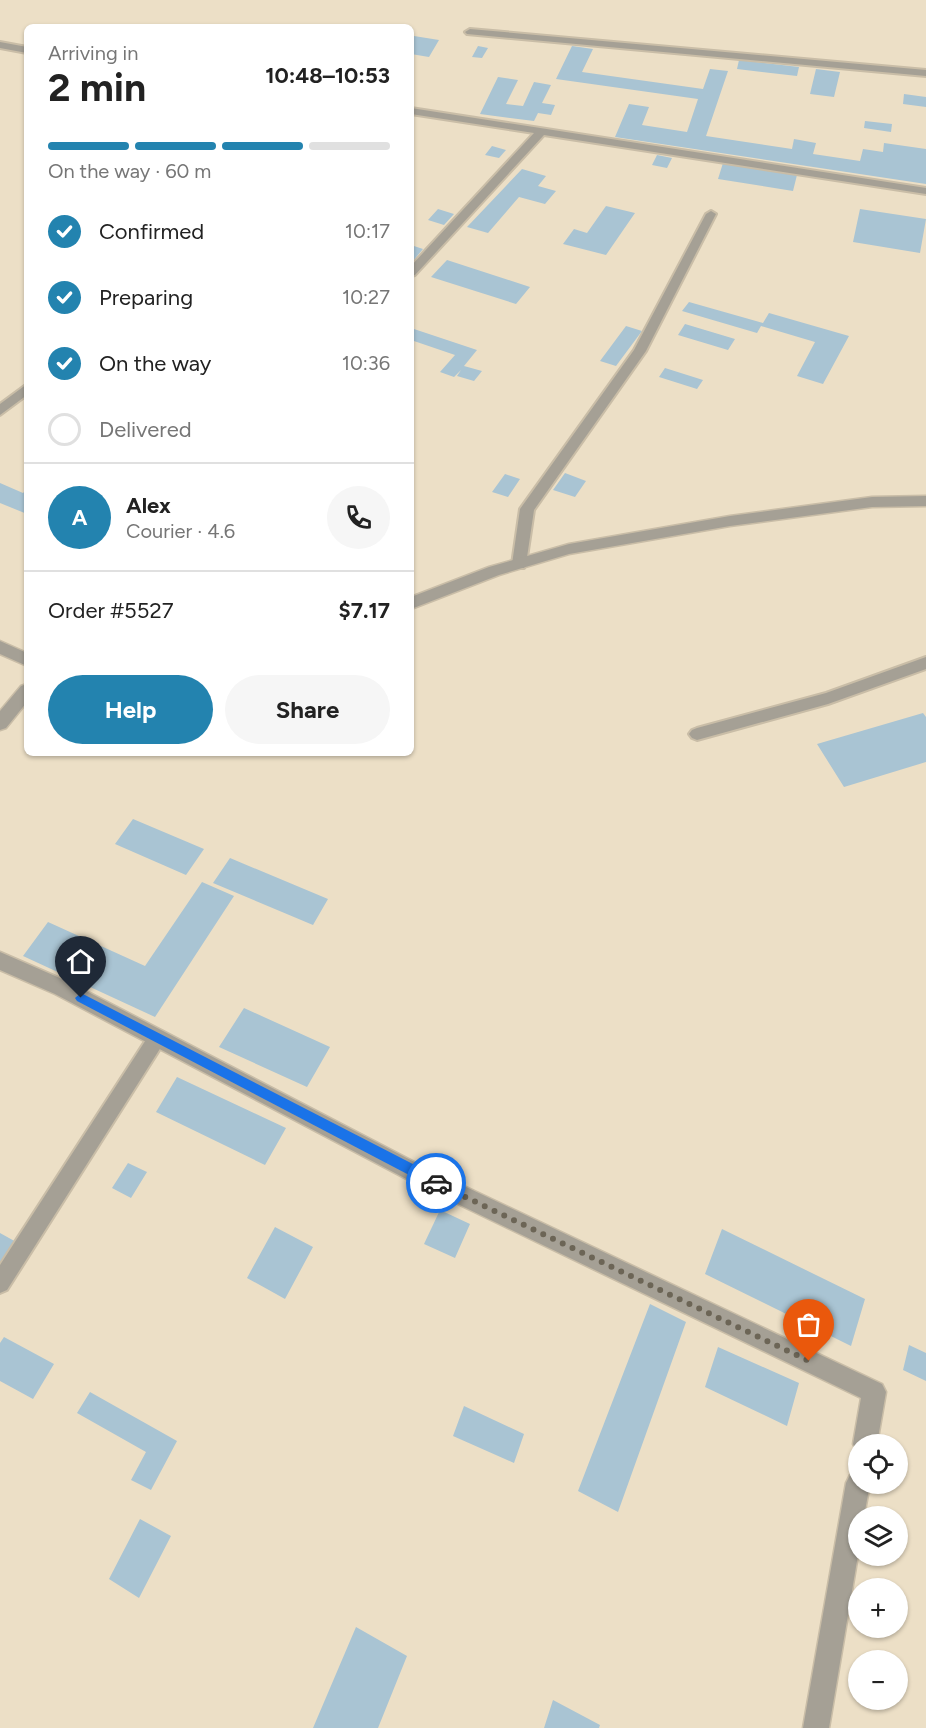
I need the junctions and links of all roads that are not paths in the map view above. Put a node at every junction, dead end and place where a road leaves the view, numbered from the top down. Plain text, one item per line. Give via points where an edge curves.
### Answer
1 (470, 32) dead end
2 (0, 45) edge
3 (24, 49) edge
4 (926, 73) edge
5 (414, 111) edge
6 (541, 132) junction
7 (926, 191) edge
8 (711, 214) dead end
9 (414, 270) edge
10 (24, 391) edge
11 (0, 411) edge
12 (926, 501) edge
13 (519, 564) junction
14 (414, 602) edge
15 (0, 647) edge
16 (24, 659) edge
17 (926, 663) edge
18 (24, 694) edge
19 (0, 723) edge
20 (697, 734) dead end
21 (0, 961) edge
22 (157, 1038) junction
23 (0, 1283) edge
24 (867, 1434) edge
25 (856, 1494) edge
26 (816, 1728) edge

1 - 4 lane
2 - 3 lane
5 - 6 lane
6 - 7 lane
6 - 9 lane
8 - 13 lane via 640,351 527,509
10 - 11 lane
12 - 13 street via 872,502 730,521 569,549
13 - 14 street
15 - 16 street
17 - 20 lane via 828,699
18 - 19 street
21 - 22 street via 62,988
22 - 23 lane
22 - 24 street via 419,1175 874,1392
25 - 26 street

